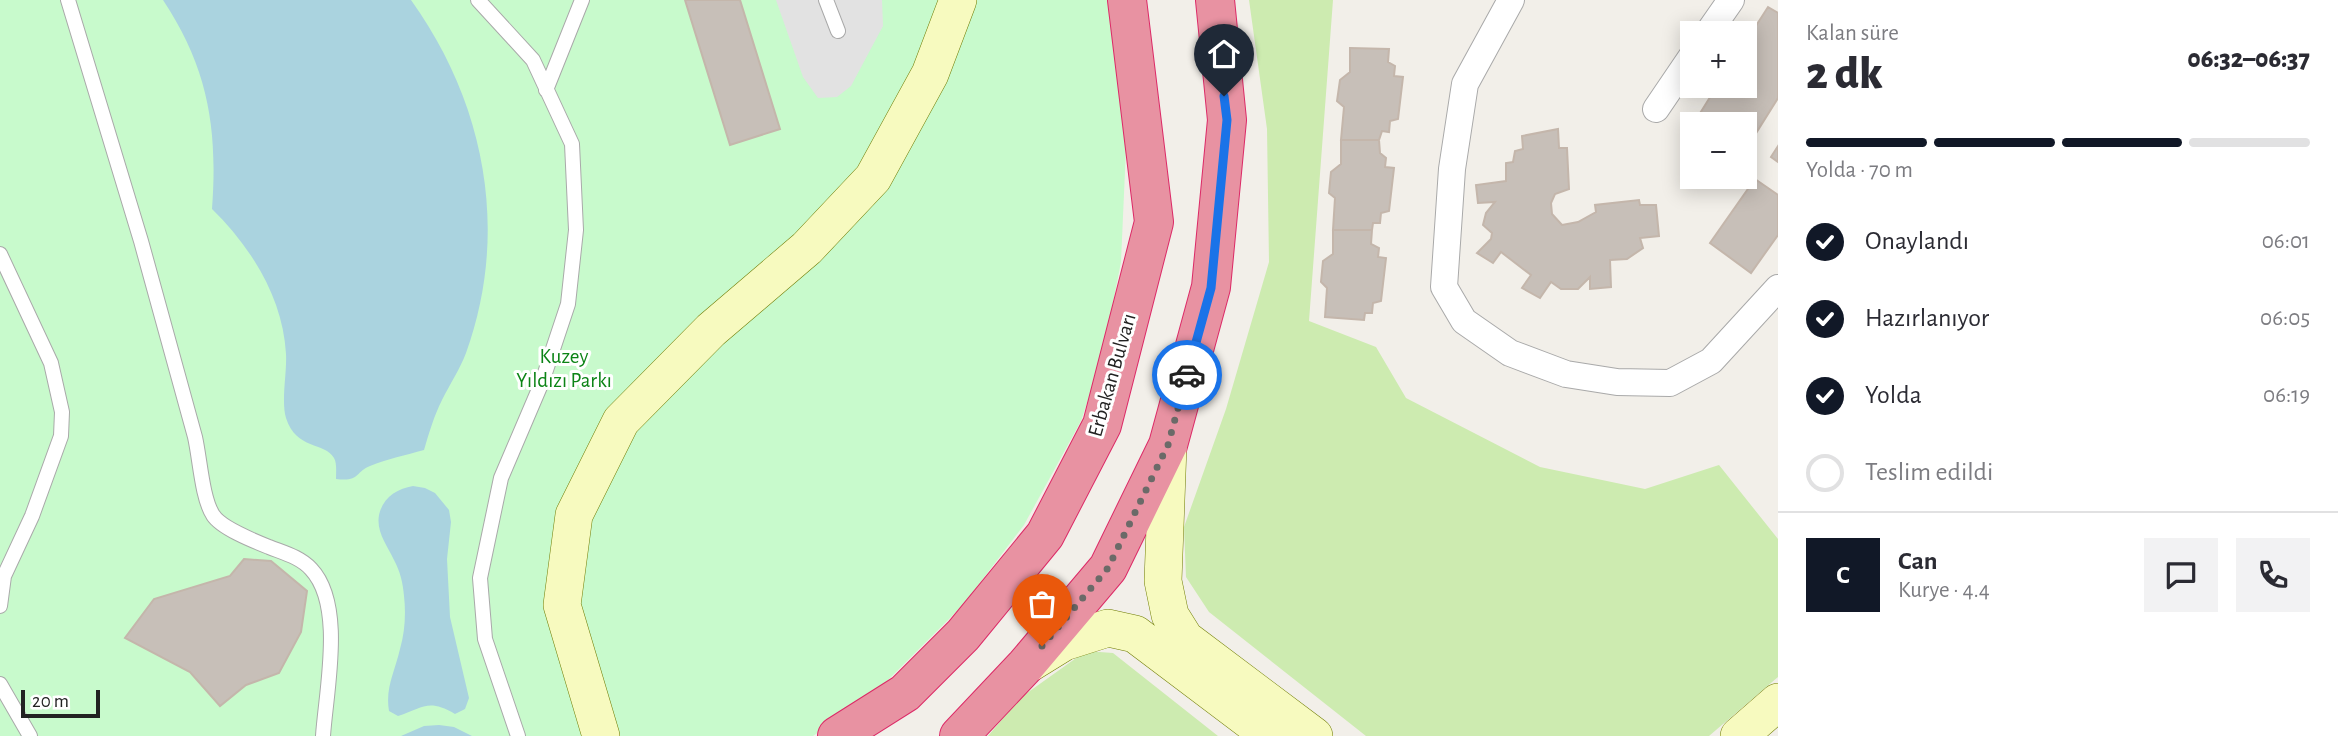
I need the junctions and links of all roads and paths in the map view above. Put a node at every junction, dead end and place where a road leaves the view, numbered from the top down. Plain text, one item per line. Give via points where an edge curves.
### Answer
1 (68, 0) edge
2 (478, 0) edge
3 (582, 0) edge
4 (826, 0) edge
5 (958, 0) edge
6 (1127, 0) edge
7 (1214, 0) edge
8 (1511, 0) edge
9 (1731, 0) edge
10 (1716, 21) edge
11 (838, 31) dead end
12 (1680, 74) edge
13 (547, 90) junction
14 (1656, 109) dead end
15 (0, 254) edge
16 (1778, 288) edge
17 (1168, 445) junction
18 (0, 606) edge
19 (1026, 665) junction
20 (0, 684) edge
21 (1778, 702) edge
22 (30, 736) edge
23 (323, 736) edge
24 (518, 736) edge
25 (601, 736) edge
26 (837, 736) edge
27 (959, 736) edge
28 (1270, 736) edge
29 (1314, 736) edge
30 (1739, 736) edge

1 - 23 lane via 195,437 205,498 214,518 298,558 312,570 325,593 332,628
2 - 13 lane via 533,60
3 - 13 lane
4 - 11 lane
5 - 25 street via 930,74 873,178 807,248 711,330 621,421 574,515 562,605
6 - 26 highway, Erbakan Bulvarı via 1154,222 1102,425 1045,535 963,635 905,693
7 - 17 highway via 1227,120 1211,288
8 - 16 street via 1465,84 1452,169 1444,287 1464,321 1510,353 1566,374 1617,382 1670,383 1711,361
9 - 10 street
12 - 14 street
13 - 24 lane via 572,144 576,230 568,304 542,382 501,478 480,578 485,639
15 - 18 lane via 51,363 62,411 61,436 4,576
17 - 19 highway via 1108,568
17 - 29 street via 1163,581 1170,615 1185,639
19 - 27 highway
19 - 28 street via 1064,642 1108,628 1135,634
20 - 22 lane
21 - 30 street

